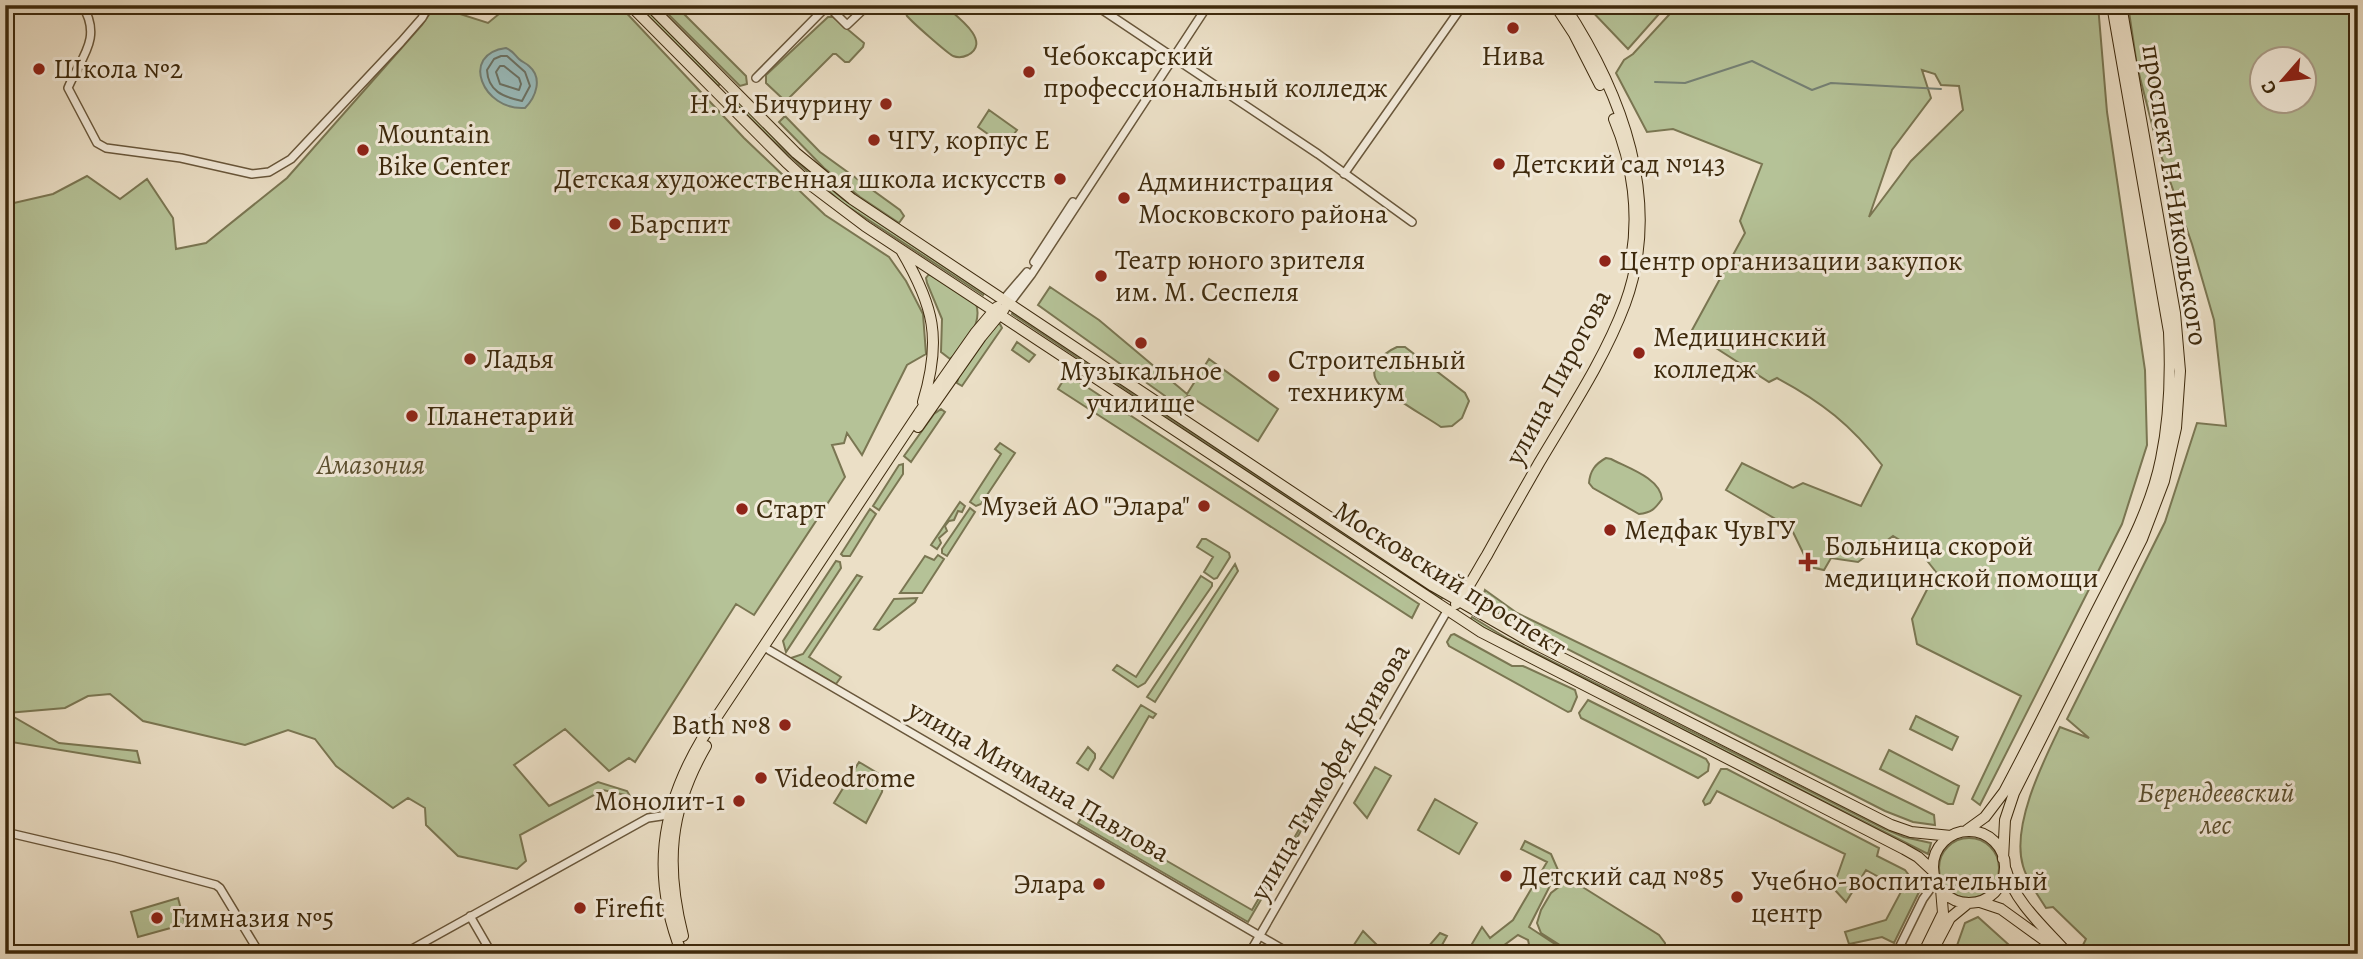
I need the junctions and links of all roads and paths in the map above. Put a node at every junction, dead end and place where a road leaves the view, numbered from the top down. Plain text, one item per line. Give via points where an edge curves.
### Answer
1 (82, 5) edge
2 (429, 5) edge
3 (630, 5) edge
4 (649, 5) edge
5 (828, 5) edge
6 (868, 5) edge
7 (1095, 5) edge
8 (1202, 5) edge
9 (1208, 5) edge
10 (1463, 5) edge
11 (1555, 5) edge
12 (1564, 5) edge
13 (2112, 5) edge
14 (2121, 5) edge
15 (1577, 32) junction
16 (1171, 57) junction
17 (757, 78) dead end
18 (728, 85) junction
19 (719, 95) junction
20 (1344, 174) junction
21 (1412, 222) dead end
22 (898, 247) junction
23 (1006, 302) junction
24 (997, 311) junction
25 (919, 413) junction
26 (831, 551) junction
27 (1456, 600) junction
28 (1447, 611) junction
29 (766, 649) junction
30 (672, 816) junction
31 (1967, 830) junction
32 (5, 832) edge
33 (1951, 836) junction
34 (2004, 862) junction
35 (1932, 870) junction
36 (1938, 885) junction
37 (1980, 902) junction
38 (1968, 904) junction
39 (470, 916) junction
40 (1259, 935) junction
41 (260, 954) edge
42 (403, 954) edge
43 (492, 954) edge
44 (682, 954) edge
45 (689, 954) edge
46 (1249, 954) edge
47 (1291, 954) edge
48 (1896, 954) edge
49 (1923, 954) edge
50 (1931, 954) edge
51 (2062, 954) edge
52 (2068, 954) edge

1 - 2 street via 92,35 68,88 97,143 252,174 269,172 291,159 401,42
3 - 19 main road, Московский проспект
4 - 18 main road, Московский проспект
5 - 6 street via 847,24
5 - 17 street
7 - 16 street
8 - 16 street
9 - 16 street
10 - 20 street
11 - 15 main road, улица Пирогова
12 - 15 main road, улица Пирогова
13 - 31 main road, проспект Н.Никольского via 2169,331 2171,380 2161,461 2126,552 2004,792 1985,817
14 - 34 main road, проспект Н.Никольского via 2175,313 2180,371 2176,428 2164,481 2142,540 2014,793 2005,820
15 - 27 main road, улица Пирогова via 1621,126 1637,202 1634,259 1610,332
16 - 20 street
16 - 23 street
18 - 19 main road
18 - 23 main road, Московский проспект via 824,177
19 - 22 main road, Московский проспект via 812,186
20 - 21 street
22 - 24 main road, Московский проспект
22 - 25 main road via 932,320 934,353
23 - 24 main road
23 - 27 main road, Московский проспект
24 - 25 main road
24 - 26 main road
24 - 28 main road, Московский проспект
25 - 26 main road
26 - 29 main road
27 - 28 main road, улица Пирогова
27 - 33 main road, Московский проспект via 1891,825
28 - 35 main road, Московский проспект via 1518,653 1904,849
28 - 40 street, улица Тимофея Кривова
29 - 30 main road via 685,769
29 - 40 street, улица Мичмана Павлова
30 - 39 street via 648,818
30 - 44 main road via 664,875
30 - 45 main road via 672,884
31 - 33 main road
31 - 34 main road via 1990,838
32 - 41 street via 216,885
33 - 35 main road via 1938,848
34 - 37 main road via 2000,886
34 - 52 main road via 2017,893
35 - 36 main road
36 - 38 main road via 1950,898
36 - 48 street via 1923,899
36 - 49 main road via 1943,913
37 - 38 main road
37 - 51 main road via 2001,909
38 - 50 main road via 1950,918
39 - 42 street
39 - 43 street
40 - 46 street, улица Тимофея Кривова
40 - 47 street, улица Мичмана Павлова

